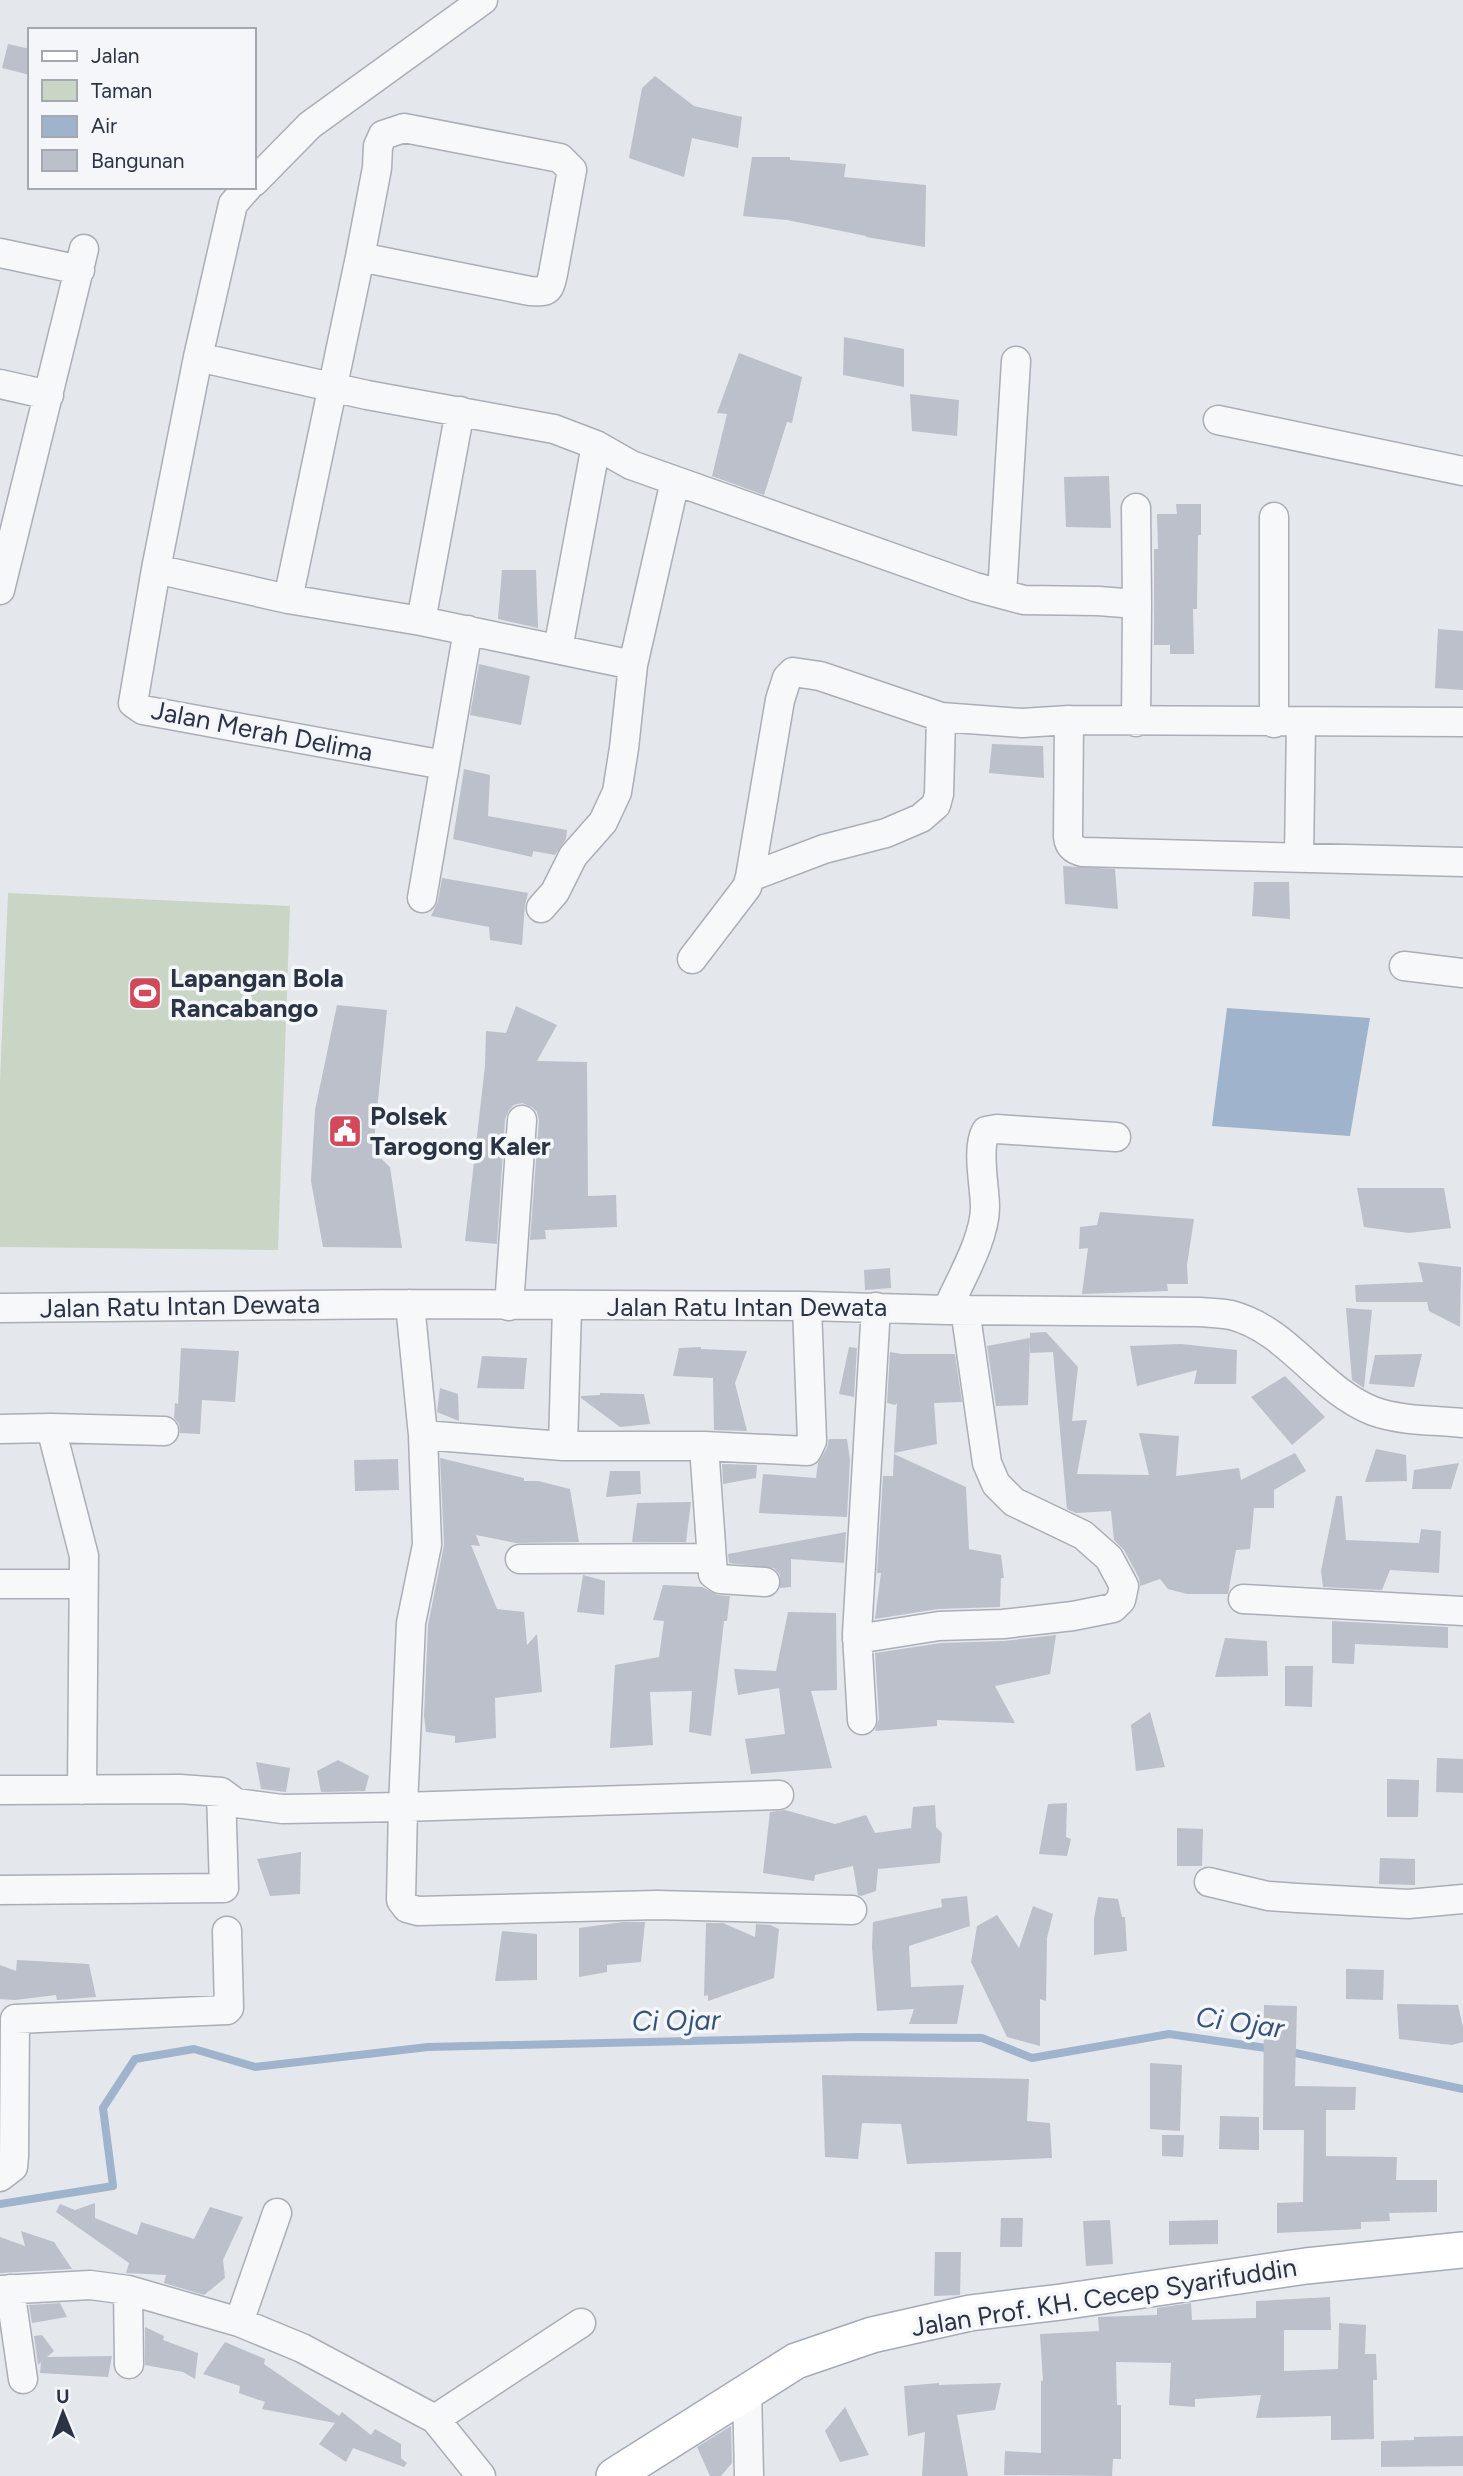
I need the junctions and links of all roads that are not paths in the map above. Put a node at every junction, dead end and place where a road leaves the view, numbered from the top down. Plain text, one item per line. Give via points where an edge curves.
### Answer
1 (483, 0) edge
2 (256, 179) edge
3 (245, 189) edge
4 (0, 253) edge
5 (360, 257) junction
6 (198, 357) junction
7 (1016, 361) dead end
8 (0, 384) edge
9 (331, 387) junction
10 (49, 395) junction
11 (460, 411) junction
12 (1218, 420) dead end
13 (596, 445) junction
14 (1463, 471) edge
15 (675, 481) junction
16 (1136, 508) dead end
17 (1274, 517) dead end
18 (156, 569) junction
19 (0, 590) edge
20 (1002, 594) junction
21 (288, 599) junction
22 (1137, 604) junction
23 (421, 621) junction
24 (468, 631) junction
25 (558, 649) junction
26 (633, 665) junction
27 (942, 717) junction
28 (1069, 720) junction
29 (1136, 722) junction
30 (1463, 722) edge
31 (1288, 723) junction
32 (444, 765) junction
33 (1299, 857) junction
34 (1463, 862) edge
35 (750, 877) junction
36 (422, 898) dead end
37 (541, 908) dead end
38 (692, 960) dead end
39 (1404, 966) dead end
40 (1463, 973) edge
41 (522, 1120) dead end
42 (1116, 1137) dead end
43 (410, 1304) junction
44 (509, 1306) junction
45 (807, 1306) junction
46 (567, 1307) junction
47 (876, 1307) junction
48 (0, 1308) edge
49 (956, 1309) junction
50 (1463, 1423) edge
51 (51, 1428) junction
52 (0, 1429) edge
53 (164, 1431) dead end
54 (423, 1436) junction
55 (564, 1446) junction
56 (704, 1446) junction
57 (711, 1558) junction
58 (520, 1559) dead end
59 (765, 1582) dead end
60 (0, 1584) edge
61 (83, 1584) junction
62 (1243, 1599) dead end
63 (1463, 1611) edge
64 (857, 1639) junction
65 (862, 1720) dead end
66 (0, 1790) edge
67 (82, 1790) junction
68 (221, 1792) junction
69 (779, 1795) dead end
70 (403, 1807) junction
71 (1209, 1882) dead end
72 (0, 1890) edge
73 (1463, 1899) edge
74 (225, 1908) junction
75 (852, 1910) dead end
76 (7, 2020) edge
77 (0, 2177) edge
78 (277, 2213) dead end
79 (1463, 2250) edge
80 (5, 2289) edge
81 (128, 2290) junction
82 (239, 2322) junction
83 (581, 2323) dead end
84 (129, 2364) dead end
85 (23, 2379) dead end
86 (747, 2390) junction
87 (435, 2419) junction
88 (481, 2476) edge
89 (614, 2476) edge
90 (749, 2476) edge

1 - 2 street via 310,125
3 - 6 street via 233,204
4 - 10 street via 82,260
5 - 5 street via 547,291 572,170 560,158 404,128 392,130 378,146
5 - 9 street
6 - 9 street
6 - 18 street
7 - 20 street
8 - 10 street
9 - 11 street
9 - 21 street
10 - 19 street
11 - 13 street via 554,429
11 - 23 street
12 - 14 street
13 - 15 street via 631,465
13 - 25 street
15 - 20 street
15 - 26 street
16 - 22 street
17 - 31 street
18 - 21 street
18 - 32 street, Jalan Merah Delima via 132,698 137,707
20 - 22 street via 1024,600
21 - 23 street
22 - 29 street
23 - 24 street
24 - 25 street
24 - 32 street
25 - 26 street
26 - 37 street via 617,792 603,822 573,856 555,892
27 - 28 street via 1021,723
27 - 35 street via 939,794 925,817
27 - 35 street via 820,676 793,672 780,700
28 - 29 street
28 - 33 street via 1068,837 1076,850
29 - 31 street
30 - 31 street
31 - 33 street
32 - 36 street
33 - 34 street
35 - 38 street
39 - 40 street
41 - 44 street
42 - 49 street via 986,1131 982,1143 985,1211
43 - 44 street, Jalan Ratu Intan Dewata
43 - 48 street, Jalan Ratu Intan Dewata
43 - 54 street
44 - 46 street, Jalan Ratu Intan Dewata
45 - 46 street, Jalan Ratu Intan Dewata
45 - 47 street, Jalan Ratu Intan Dewata
45 - 56 street via 807,1451
46 - 55 street
47 - 49 street, Jalan Ratu Intan Dewata
47 - 64 street
49 - 50 street, Jalan Ratu Intan Dewata via 1231,1315 1284,1343 1336,1390 1373,1411
49 - 64 street via 987,1463 996,1484 1014,1502 1083,1535 1109,1558 1124,1586 1123,1595 1113,1608 1073,1616 939,1626
51 - 52 street
51 - 53 street
51 - 61 street via 81,1538
54 - 55 street
54 - 70 street via 426,1545 411,1623
55 - 56 street
56 - 57 street
57 - 58 street
57 - 59 street via 713,1574 720,1579
60 - 61 street
61 - 67 street
62 - 63 street
64 - 65 street
66 - 67 street
67 - 68 street
68 - 70 street via 236,1803 282,1809
68 - 74 street
69 - 70 street
70 - 75 street via 401,1900 418,1911 666,1905
71 - 73 street via 1297,1898 1408,1904
72 - 74 street
74 - 76 street via 227,2010
76 - 77 street via 15,2156 13,2167
78 - 82 street
79 - 86 main road, Jalan Prof. KH. Cecep Syarifuddin via 1306,2266 970,2313 872,2335 822,2352 796,2361
80 - 81 street via 90,2285
80 - 85 street
81 - 82 street
81 - 84 street
82 - 87 street via 302,2348
83 - 87 street
86 - 89 main road, Jalan Prof. KH. Cecep Syarifuddin
86 - 90 street
87 - 88 street

